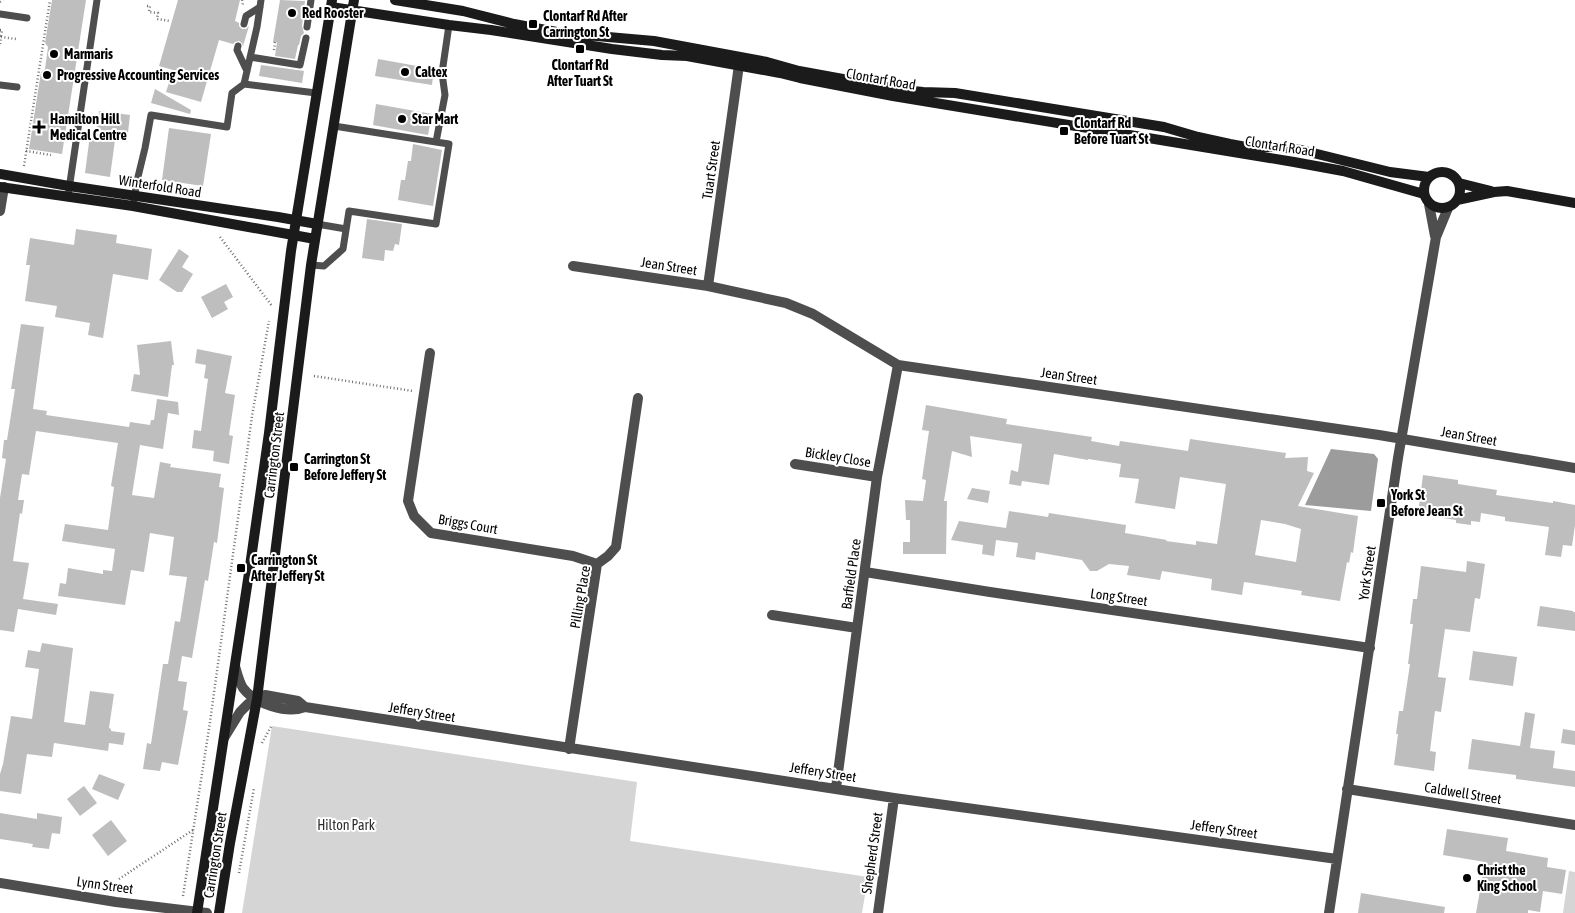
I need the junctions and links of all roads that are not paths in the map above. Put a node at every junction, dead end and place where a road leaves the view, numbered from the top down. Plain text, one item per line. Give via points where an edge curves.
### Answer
1 (97, 0) edge
2 (311, 0) edge
3 (354, 0) edge
4 (395, 0) edge
5 (260, 4) edge
6 (331, 4) edge
7 (352, 11) junction
8 (0, 14) edge
9 (27, 18) dead end
10 (244, 24) dead end
11 (449, 25) junction
12 (307, 27) dead end
13 (306, 38) dead end
14 (238, 46) dead end
15 (250, 57) junction
16 (740, 61) junction
17 (247, 71) junction
18 (244, 84) junction
19 (0, 85) edge
20 (17, 87) dead end
21 (316, 93) junction
22 (334, 126) junction
23 (436, 142) junction
24 (0, 174) edge
25 (1429, 177) junction
26 (1459, 183) junction
27 (2, 187) edge
28 (68, 191) junction
29 (1494, 192) junction
30 (1426, 199) junction
31 (1458, 200) junction
32 (134, 201) junction
33 (1575, 204) edge
34 (1448, 208) junction
35 (0, 211) edge
36 (295, 220) junction
37 (317, 224) junction
38 (346, 230) junction
39 (293, 236) junction
40 (1436, 237) junction
41 (315, 239) junction
42 (311, 265) junction
43 (574, 266) dead end
44 (708, 286) junction
45 (430, 353) dead end
46 (898, 365) junction
47 (638, 398) dead end
48 (1401, 439) junction
49 (794, 464) dead end
50 (1575, 468) edge
51 (877, 477) junction
52 (597, 564) junction
53 (865, 572) junction
54 (772, 615) dead end
55 (857, 628) junction
56 (1370, 648) junction
57 (235, 666) junction
58 (257, 699) junction
59 (223, 740) junction
60 (569, 749) junction
61 (836, 788) junction
62 (1347, 789) junction
63 (894, 798) junction
64 (1575, 825) edge
65 (1337, 859) junction
66 (0, 883) edge
67 (200, 912) edge
68 (220, 913) edge
69 (878, 913) edge
70 (1329, 913) edge

1 - 28 lane
2 - 12 lane
3 - 7 street, Carrington Street
4 - 16 street, Clontarf Road via 562,33 654,41
5 - 10 lane via 246,16
5 - 15 lane
6 - 7 street, Clontarf Road
6 - 21 street, Carrington Street
7 - 11 street, Clontarf Road
7 - 22 street, Carrington Street
8 - 9 lane
11 - 16 street, Clontarf Road via 619,50
11 - 23 lane via 442,73 445,95
13 - 15 lane via 300,65
14 - 17 lane
15 - 17 lane
16 - 25 street, Clontarf Road via 903,90 955,93 1164,127 1246,147 1302,150 1390,172
16 - 30 street, Clontarf Road via 893,96 1343,171
16 - 44 street, Tuart Street
17 - 18 lane
18 - 21 lane
18 - 32 lane via 232,93 227,126 150,115
19 - 20 lane
21 - 36 street, Carrington Street
22 - 23 lane
22 - 37 street, Carrington Street
23 - 38 lane via 449,144 436,224 349,211
24 - 28 street, Winterfold Road
25 - 26 street via 1438,172 1448,173
25 - 30 street via 1424,185
26 - 29 street
26 - 31 street
27 - 28 street, Winterfold Road
27 - 35 street
28 - 32 street, Winterfold Road
29 - 31 street
29 - 33 street via 1507,191
30 - 34 street via 1440,209
30 - 40 street, York Street
31 - 34 street
32 - 36 street, Winterfold Road
32 - 39 street, Winterfold Road
34 - 40 street, York Street
36 - 37 street, Winterfold Road
36 - 39 street, Carrington Street
37 - 38 lane
37 - 41 street, Carrington Street
38 - 42 lane via 344,249 324,266
39 - 41 street, Winterfold Road
39 - 57 street, Carrington Street
40 - 48 street, York Street
41 - 42 street, Carrington Street
42 - 58 street, Carrington Street
43 - 44 street, Jean Street
44 - 46 street, Jean Street via 800,308
45 - 52 street, Briggs Court via 408,501 414,516 431,533 573,556
46 - 48 street, Jean Street
46 - 51 street, Barfield Place
47 - 52 street, Pilling Place via 616,547
48 - 50 street, Jean Street
48 - 56 street, York Street
49 - 51 street, Bickley Close
51 - 53 street, Barfield Place
52 - 60 street, Pilling Place
53 - 55 street, Barfield Place
53 - 56 street, Long Street
54 - 55 street
55 - 61 street, Barfield Place
56 - 62 street, York Street
57 - 58 street, Jeffery Street via 243,688
57 - 59 street, Carrington Street
58 - 59 street via 240,712
58 - 60 street, Jeffery Street via 265,705 289,709 305,707
58 - 68 street, Carrington Street
59 - 67 street, Carrington Street
60 - 61 street, Jeffery Street
61 - 63 street, Jeffery Street
62 - 64 street, Caldwell Street
62 - 65 street, York Street
63 - 65 street, Jeffery Street
63 - 69 street, Shepherd Street
65 - 70 street, York Street
66 - 67 street, Lynn Street

